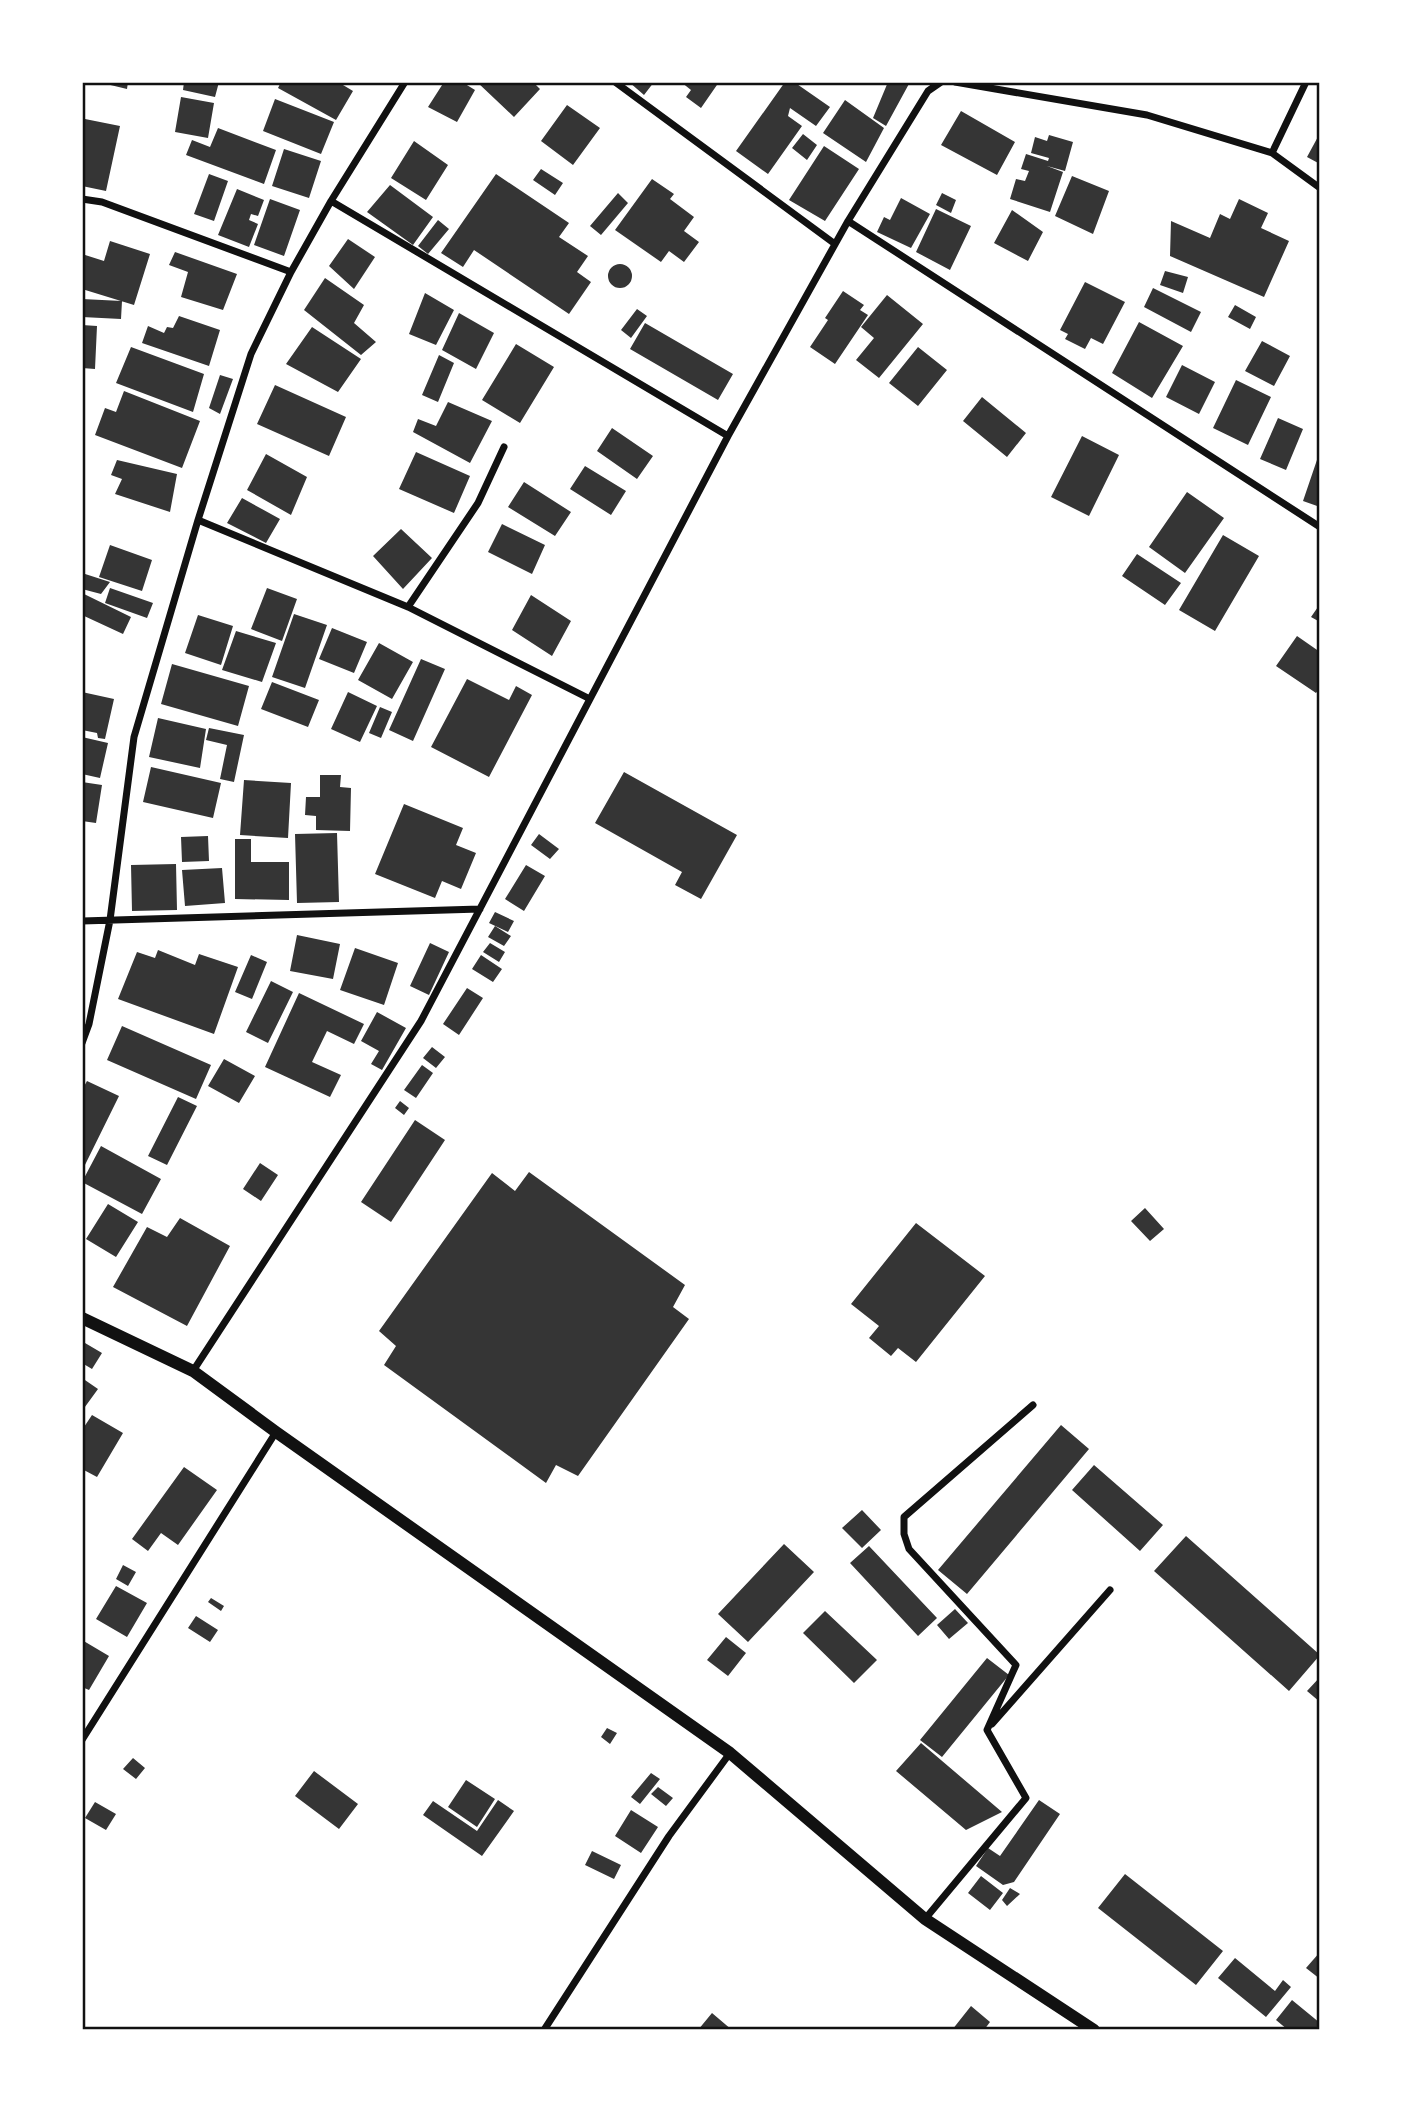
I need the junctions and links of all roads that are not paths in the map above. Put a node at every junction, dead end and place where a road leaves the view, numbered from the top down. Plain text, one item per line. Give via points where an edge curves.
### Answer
1 (615, 82) edge
2 (941, 82) edge
3 (955, 82) edge
4 (1306, 82) edge
5 (400, 84) edge
6 (929, 86) edge
7 (1272, 153) junction
8 (1320, 188) edge
9 (82, 199) edge
10 (331, 201) junction
11 (848, 221) junction
12 (835, 244) junction
13 (291, 272) junction
14 (728, 436) junction
15 (504, 447) dead end
16 (198, 520) junction
17 (1320, 527) edge
18 (408, 607) junction
19 (590, 699) junction
20 (481, 909) junction
21 (110, 920) junction
22 (82, 921) edge
23 (82, 1043) edge
24 (82, 1318) edge
25 (193, 1371) junction
26 (1033, 1405) dead end
27 (276, 1432) junction
28 (1110, 1590) dead end
29 (987, 1730) junction
30 (82, 1740) edge
31 (730, 1753) junction
32 (925, 1919) junction
33 (544, 2030) edge
34 (1094, 2030) edge

1 - 12 street
2 - 6 street
3 - 7 street via 1147,115
4 - 7 street
5 - 10 street
6 - 11 street
7 - 8 street
9 - 13 street via 102,202
10 - 13 street
10 - 14 street
11 - 12 street
11 - 17 street
12 - 14 street
13 - 16 street via 251,354
14 - 19 street
15 - 18 street via 478,503
16 - 18 street
16 - 21 street via 134,737
18 - 19 street
19 - 20 street
20 - 21 street
20 - 25 street via 421,1021
21 - 22 street
21 - 23 street
24 - 25 main road
25 - 27 main road
26 - 29 street via 904,1517 909,1549 1016,1665
27 - 30 street
27 - 31 main road
28 - 29 street
29 - 32 street via 1026,1798
31 - 32 main road
31 - 33 street via 669,1836
32 - 34 main road

